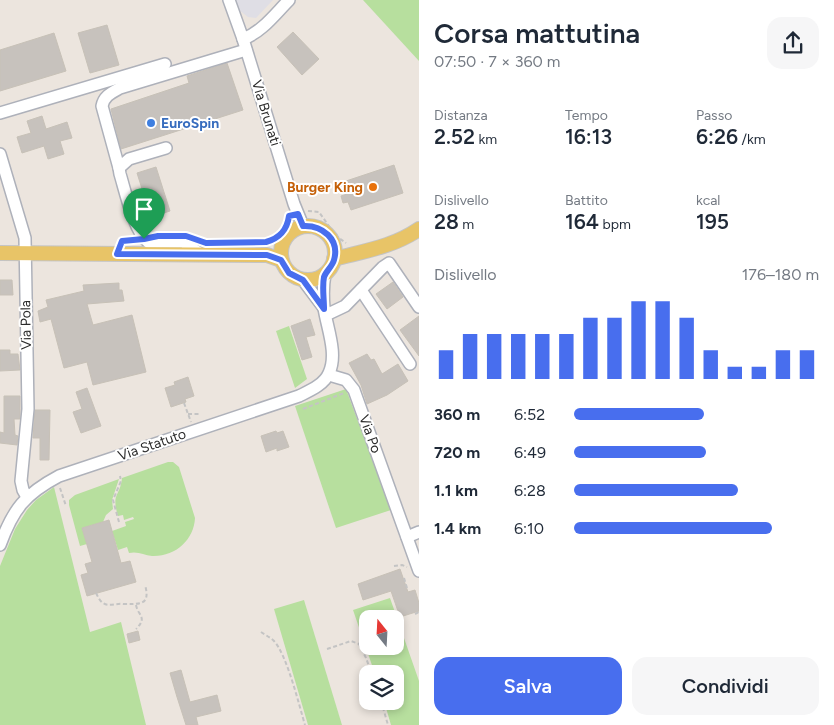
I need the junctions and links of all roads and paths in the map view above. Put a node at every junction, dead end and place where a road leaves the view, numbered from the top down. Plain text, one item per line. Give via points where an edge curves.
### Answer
1 (229, 0) edge
2 (289, 0) edge
3 (245, 44) junction
4 (165, 64) dead end
5 (0, 113) edge
6 (166, 148) dead end
7 (0, 154) edge
8 (119, 168) junction
9 (4, 179) edge
10 (300, 220) junction
11 (419, 229) edge
12 (258, 242) dead end
13 (282, 243) junction
14 (341, 252) junction
15 (0, 253) edge
16 (26, 254) junction
17 (201, 254) junction
18 (267, 255) junction
19 (281, 260) junction
20 (325, 274) junction
21 (303, 280) junction
22 (361, 290) junction
23 (419, 307) edge
24 (325, 312) junction
25 (410, 364) dead end
26 (329, 375) junction
27 (347, 392) dead end
28 (184, 403) dead end
29 (303, 409) dead end
30 (188, 414) junction
31 (200, 414) dead end
32 (191, 423) dead end
33 (120, 476) dead end
34 (59, 485) dead end
35 (27, 498) junction
36 (66, 506) dead end
37 (119, 522) dead end
38 (419, 532) edge
39 (407, 537) junction
40 (0, 544) edge
41 (394, 566) dead end
42 (413, 573) edge
43 (145, 585) dead end
44 (407, 588) dead end
45 (96, 593) dead end
46 (136, 605) junction
47 (419, 612) edge
48 (415, 614) dead end
49 (136, 629) dead end
50 (261, 632) dead end
51 (327, 649) dead end
52 (369, 665) edge
53 (384, 710) edge
54 (305, 725) edge
55 (388, 725) edge

1 - 3 street, Via Brunati
2 - 3 street
3 - 8 street via 120,88 103,99 102,106
3 - 10 street, Via Brunati
4 - 5 street
6 - 8 street via 129,159
7 - 9 street, Via Pola
8 - 17 street via 138,230 144,239 148,242 183,242
9 - 16 street, Via Pola via 25,238
10 - 12 path via 289,216 282,234 275,239
10 - 13 main road
10 - 14 main road via 320,228
10 - 14 path via 312,210 319,212 336,236
11 - 14 main road via 372,250
13 - 18 main road
13 - 19 main road
14 - 20 main road
15 - 16 main road
16 - 17 main road
16 - 35 street, Via Pola via 28,409 22,481
17 - 18 main road
18 - 19 main road
19 - 21 main road via 289,273
20 - 21 main road
20 - 24 street
21 - 24 street
22 - 23 street via 389,263
22 - 24 street via 345,306
22 - 25 street
24 - 26 street via 332,351
26 - 35 street, Via Statuto via 315,388 299,396 59,476
26 - 39 street, Via Po via 346,380 354,390
27 - 29 path
28 - 30 path
30 - 31 path
30 - 32 path
33 - 37 path via 113,500
34 - 36 path
35 - 40 street, Via Statuto via 8,524
38 - 39 street
39 - 42 street, Via Po
41 - 42 path via 402,565
42 - 44 path via 404,578
43 - 46 path via 146,599
45 - 46 path via 103,603 109,605
46 - 49 path via 142,619
47 - 48 path
50 - 54 path via 278,646
51 - 52 path via 352,641 358,644
53 - 55 path

